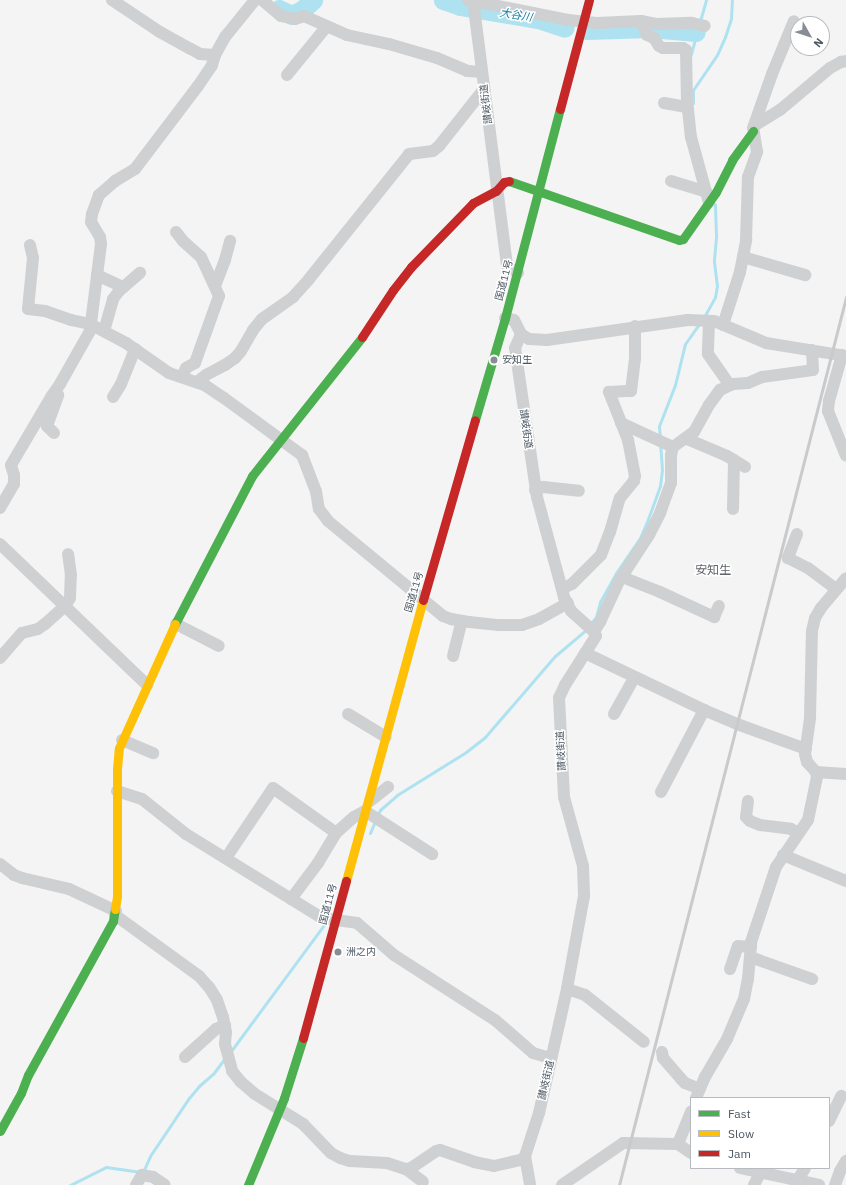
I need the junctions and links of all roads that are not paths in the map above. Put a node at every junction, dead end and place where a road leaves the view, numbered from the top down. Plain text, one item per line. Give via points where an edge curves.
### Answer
1 (112, 0) edge
2 (255, 0) edge
3 (262, 0) edge
4 (589, 0) edge
5 (472, 4) edge
6 (641, 21) junction
7 (583, 22) junction
8 (328, 26) junction
9 (705, 26) dead end
10 (790, 31) edge
11 (215, 55) junction
12 (846, 61) edge
13 (482, 72) junction
14 (287, 75) dead end
15 (484, 89) junction
16 (664, 103) dead end
17 (687, 107) junction
18 (754, 128) junction
19 (671, 181) dead end
20 (496, 191) junction
21 (539, 191) junction
22 (707, 197) junction
23 (176, 232) dead end
24 (230, 241) dead end
25 (30, 245) dead end
26 (743, 257) junction
27 (140, 273) dead end
28 (518, 273) junction
29 (97, 275) junction
30 (805, 275) dead end
31 (215, 286) junction
32 (123, 287) junction
33 (505, 318) junction
34 (709, 321) junction
35 (90, 324) junction
36 (723, 325) junction
37 (635, 326) junction
38 (104, 331) junction
39 (521, 334) junction
40 (135, 349) junction
41 (812, 350) junction
42 (844, 356) edge
43 (182, 376) junction
44 (197, 382) junction
45 (730, 385) junction
46 (56, 390) junction
47 (113, 397) dead end
48 (621, 423) junction
49 (54, 433) dead end
50 (687, 438) junction
51 (280, 440) junction
52 (673, 447) junction
53 (846, 456) edge
54 (734, 460) junction
55 (745, 467) dead end
56 (535, 490) junction
57 (579, 491) dead end
58 (0, 508) edge
59 (733, 510) dead end
60 (797, 534) dead end
61 (0, 544) edge
62 (68, 554) dead end
63 (622, 576) junction
64 (846, 578) edge
65 (562, 588) junction
66 (836, 589) junction
67 (423, 600) junction
68 (568, 603) junction
69 (65, 606) junction
70 (719, 606) dead end
71 (462, 621) junction
72 (176, 624) junction
73 (594, 632) junction
74 (219, 646) dead end
75 (585, 653) junction
76 (2, 654) edge
77 (453, 656) dead end
78 (634, 678) junction
79 (147, 686) junction
80 (704, 710) junction
81 (348, 714) dead end
82 (614, 714) dead end
83 (386, 737) junction
84 (122, 740) junction
85 (806, 749) junction
86 (153, 753) dead end
87 (816, 772) junction
88 (846, 774) edge
89 (388, 787) dead end
90 (117, 791) junction
91 (661, 792) dead end
92 (748, 801) dead end
93 (366, 807) junction
94 (336, 833) junction
95 (798, 833) junction
96 (432, 854) dead end
97 (783, 855) junction
98 (226, 858) junction
99 (0, 864) edge
100 (846, 880) edge
101 (291, 899) junction
102 (115, 913) junction
103 (336, 919) junction
104 (751, 952) junction
105 (730, 969) dead end
106 (812, 979) dead end
107 (567, 989) junction
108 (225, 1025) junction
109 (644, 1042) dead end
110 (662, 1052) dead end
111 (185, 1057) dead end
112 (551, 1058) junction
113 (698, 1094) edge
114 (841, 1096) dead end
115 (279, 1110) junction
116 (690, 1114) edge
117 (830, 1119) edge
118 (0, 1131) edge
119 (678, 1144) junction
120 (690, 1152) edge
121 (525, 1159) junction
122 (846, 1161) edge
123 (406, 1169) junction
124 (744, 1169) edge
125 (804, 1169) edge
126 (760, 1173) junction
127 (797, 1181) junction
128 (423, 1182) dead end
129 (136, 1185) edge
130 (165, 1185) edge
131 (248, 1185) edge
132 (530, 1185) edge
133 (562, 1185) edge
134 (754, 1185) edge
135 (819, 1185) edge
136 (835, 1185) edge

1 - 11 street via 190,49 200,54
2 - 11 street via 225,37
3 - 8 street via 281,16 295,19 304,16
4 - 7 main road, 国道11号
5 - 7 street
5 - 13 street, 讃岐街道
6 - 7 street
6 - 9 street
6 - 17 street via 647,35 654,38 659,46 686,50
7 - 21 main road, 国道11号
8 - 13 street via 347,34 437,58 467,71
8 - 14 street
10 - 18 street
11 - 29 street via 212,65 198,86 135,169 99,195 91,222 100,236 101,244
12 - 18 street via 830,68
13 - 15 street, 讃岐街道
15 - 20 street, 讃岐街道
15 - 44 street via 439,146 433,151 409,154 309,279 293,297 262,319 235,358
16 - 17 street
17 - 22 street via 694,153
18 - 22 main road
18 - 26 street via 757,152 748,176
19 - 22 street
20 - 21 main road via 508,181
20 - 28 street, 讃岐街道 via 507,266
20 - 51 main road via 473,203 411,267 355,346
21 - 22 main road via 679,240 687,236
21 - 28 main road, 国道11号
23 - 31 street via 201,257
24 - 31 street
25 - 35 street via 33,258 28,309 45,311
26 - 30 street
26 - 36 street
27 - 32 street
28 - 33 main road, 国道11号
29 - 32 street
29 - 35 street
31 - 43 street via 219,296 195,362 186,368
32 - 38 street via 113,299
33 - 39 street via 514,320
33 - 67 main road, 国道11号
34 - 36 street
34 - 37 street via 688,320
34 - 45 street via 708,354
35 - 38 street
35 - 46 street via 90,331
36 - 41 street via 766,343
37 - 39 street via 547,340 529,340
37 - 48 street via 635,359 631,391 609,392
38 - 40 street
39 - 56 street, 讃岐街道 via 515,348
40 - 43 street via 169,373
40 - 47 street
41 - 42 street
41 - 45 street via 813,370 781,373 748,383
42 - 53 street via 828,411
43 - 44 street
44 - 51 street via 224,398
45 - 50 street via 720,390 694,432
46 - 49 street via 58,395 47,426
46 - 58 street via 11,465 14,484
48 - 52 street
48 - 65 street via 628,440 634,480 620,498 601,555 572,584
50 - 52 street
50 - 54 street
51 - 67 street via 302,455 316,491 319,509 328,521
51 - 72 main road via 243,491
52 - 63 street via 671,483 660,512 649,535
54 - 55 street
54 - 59 street
56 - 57 street via 544,487
56 - 65 street, 讃岐街道
60 - 66 street via 788,558 808,568
61 - 69 street
62 - 69 street via 71,575 70,598
63 - 70 street via 714,617
63 - 73 street
64 - 66 street
65 - 68 street, 讃岐街道
66 - 85 street via 815,618 812,631 810,717
67 - 71 street via 443,616
67 - 83 main road, 国道11号
68 - 71 street via 522,625
68 - 73 street, 讃岐街道 via 572,611
69 - 76 street via 38,629 22,633
69 - 79 street
71 - 77 street
72 - 74 street
72 - 79 main road
73 - 75 street, 讃岐街道 via 596,636
75 - 78 street
75 - 107 street, 讃岐街道 via 561,692 559,707 564,797 580,852 585,881
78 - 80 street
78 - 82 street
79 - 84 main road
80 - 85 street
80 - 91 street
81 - 83 street
83 - 93 main road, 国道11号
84 - 86 street
84 - 90 main road
85 - 87 street via 807,762
87 - 88 street
87 - 95 street via 808,820
89 - 93 street
90 - 98 street via 142,799 186,834
90 - 102 main road
92 - 95 street via 746,817 750,821 760,825 791,829
93 - 94 street
93 - 96 street
93 - 103 main road, 国道11号
94 - 98 street via 273,788
94 - 101 street via 318,863
95 - 97 street
97 - 100 street
97 - 104 street via 776,867
98 - 101 street
99 - 102 street via 14,875 69,889
101 - 103 street via 322,918
102 - 108 street via 199,976 217,1000
102 - 118 main road via 113,922
103 - 112 street via 357,923 394,954 495,1020 533,1053
103 - 115 main road, 国道11号 via 305,1033
104 - 105 street via 738,946
104 - 106 street
104 - 113 street via 744,999 727,1039
107 - 109 street via 585,995
107 - 112 street, 讃岐街道
108 - 111 street via 216,1029
108 - 115 street via 225,1044 232,1071 255,1094
110 - 113 street via 663,1058 680,1079
112 - 121 street, 讃岐街道 via 539,1114
114 - 117 street
115 - 123 street via 303,1124 331,1153 340,1158 387,1163
115 - 131 main road, 国道11号
116 - 119 street
119 - 120 street
119 - 133 street via 623,1143
121 - 123 street via 494,1166 440,1150
121 - 132 street, 讃岐街道
122 - 136 street
123 - 128 street
124 - 126 street
125 - 127 street
126 - 127 street
126 - 134 street
127 - 135 street
129 - 130 street via 142,1175 153,1177

